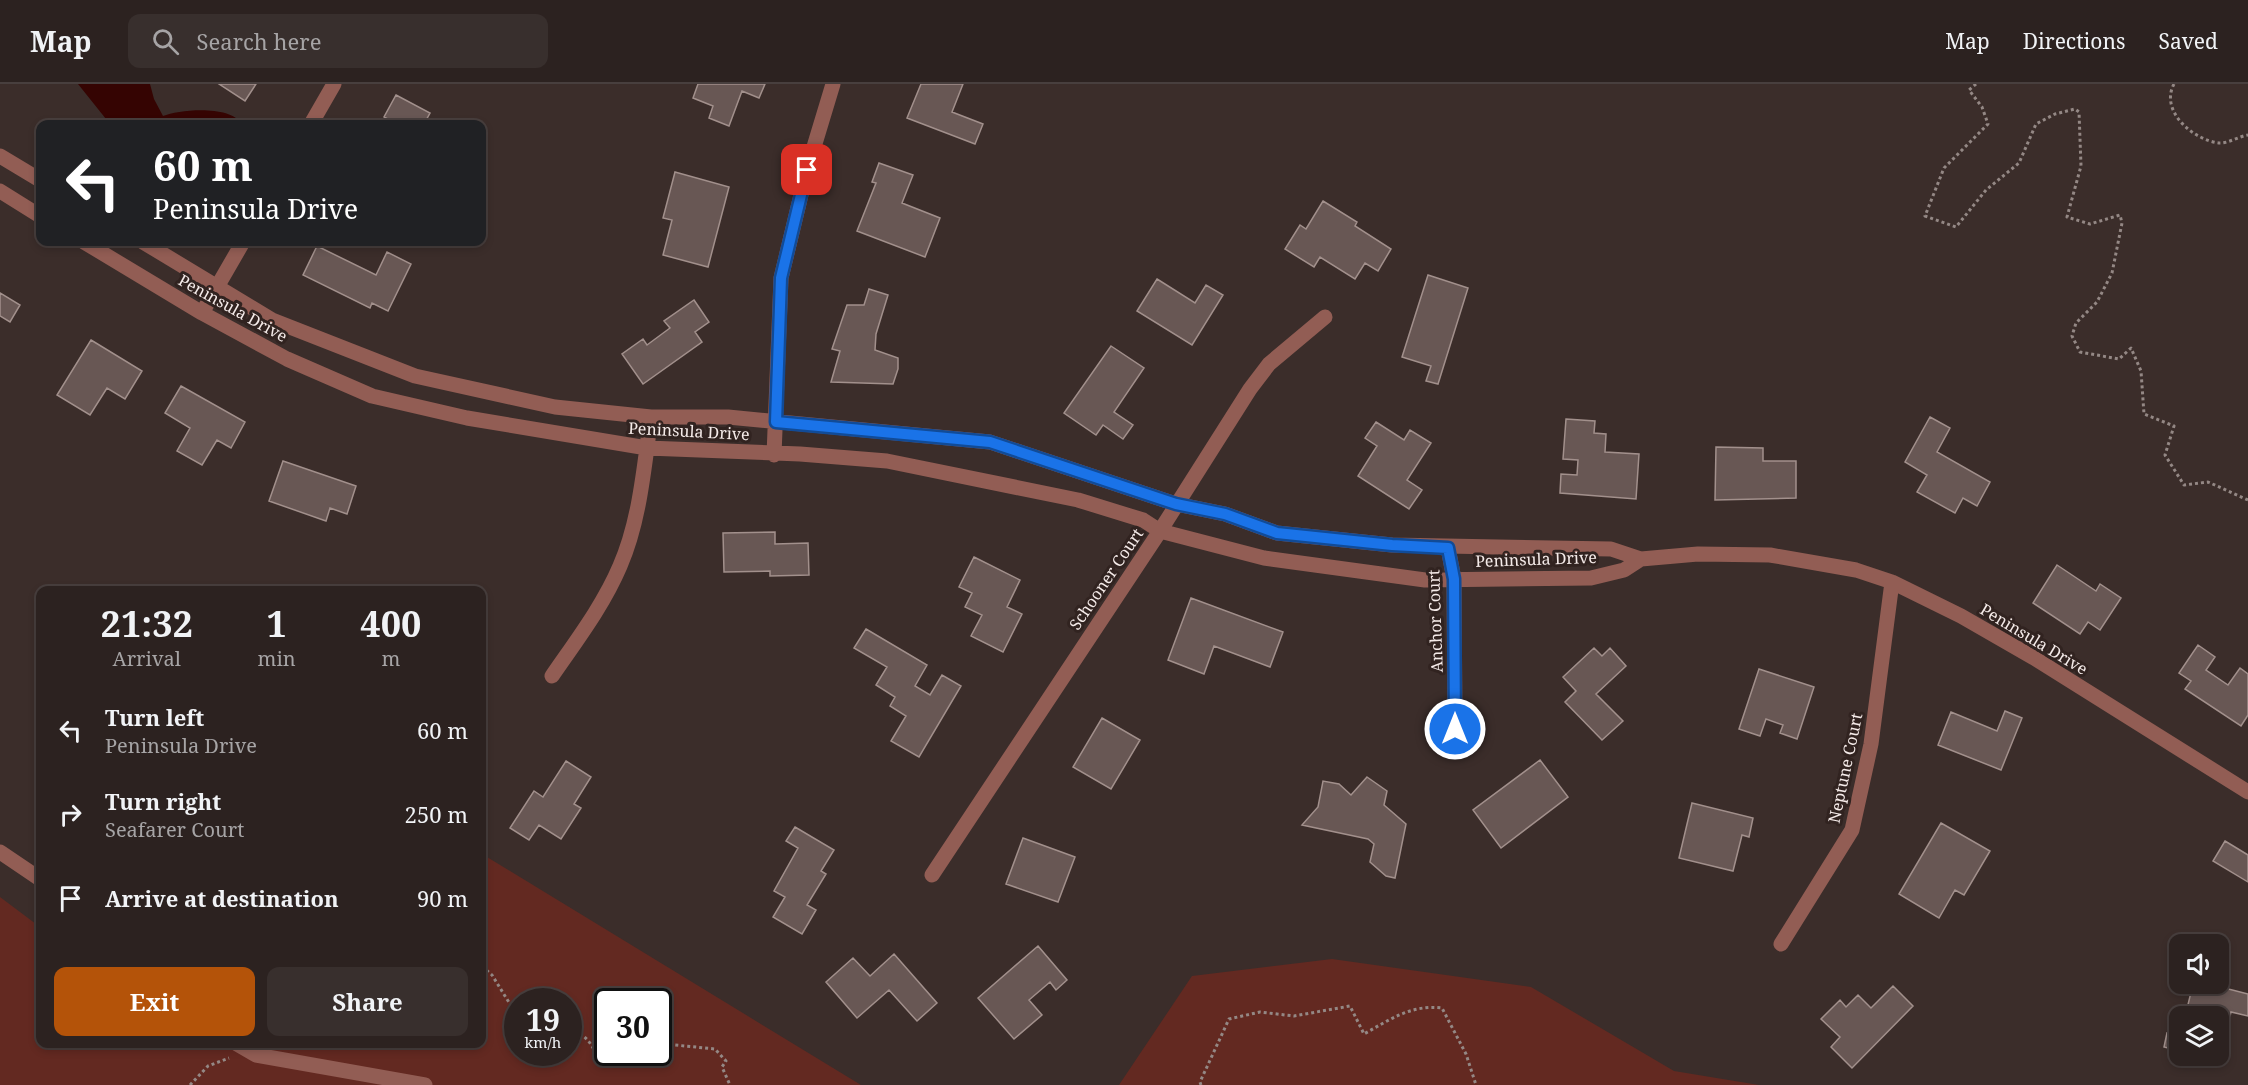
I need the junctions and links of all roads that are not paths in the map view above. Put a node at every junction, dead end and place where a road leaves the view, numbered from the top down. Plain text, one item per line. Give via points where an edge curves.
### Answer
1 (334, 84) edge
2 (833, 84) edge
3 (313, 120) edge
4 (0, 156) edge
5 (36, 178) edge
6 (0, 191) edge
7 (36, 214) edge
8 (91, 246) edge
9 (149, 246) edge
10 (241, 246) edge
11 (216, 288) junction
12 (202, 313) junction
13 (1325, 317) dead end
14 (651, 417) junction
15 (776, 422) junction
16 (646, 448) junction
17 (774, 454) junction
18 (1176, 504) junction
19 (1160, 531) junction
20 (1448, 548) junction
21 (1641, 559) junction
22 (1454, 579) junction
23 (1892, 582) junction
24 (552, 676) dead end
25 (1455, 729) dead end
26 (2248, 792) edge
27 (0, 852) edge
28 (932, 875) dead end
29 (36, 876) edge
30 (1781, 944) dead end
31 (244, 1048) edge
32 (425, 1085) edge

1 - 3 street
2 - 15 street via 781,278
4 - 5 street
6 - 7 street
8 - 12 street, Peninsula Drive
9 - 11 street, Peninsula Drive
10 - 11 street
11 - 12 street
11 - 14 street, Peninsula Drive via 272,320 415,376 555,407
12 - 16 street, Peninsula Drive via 287,359 372,396 467,418
13 - 18 street, Schooner Court via 1269,364
14 - 15 street, Peninsula Drive via 728,417
14 - 16 street
15 - 17 street
15 - 18 street, Peninsula Drive via 990,442
16 - 17 street, Peninsula Drive
16 - 24 street via 635,524 621,564 607,594
17 - 19 street, Peninsula Drive via 887,461 961,475 1078,500 1143,520
18 - 19 street, Schooner Court
18 - 20 street, Peninsula Drive via 1225,514 1277,533
19 - 22 street, Peninsula Drive via 1264,558 1425,580
19 - 28 street, Schooner Court
20 - 21 street, Peninsula Drive via 1611,549
20 - 22 street, Anchor Court
21 - 22 street, Peninsula Drive via 1624,570 1591,578
21 - 23 street, Peninsula Drive via 1698,554 1770,555 1856,570
22 - 25 street, Anchor Court
23 - 26 street, Peninsula Drive via 2034,658
23 - 30 street, Neptune Court via 1871,744 1852,830
27 - 29 street
31 - 32 street via 345,1073

